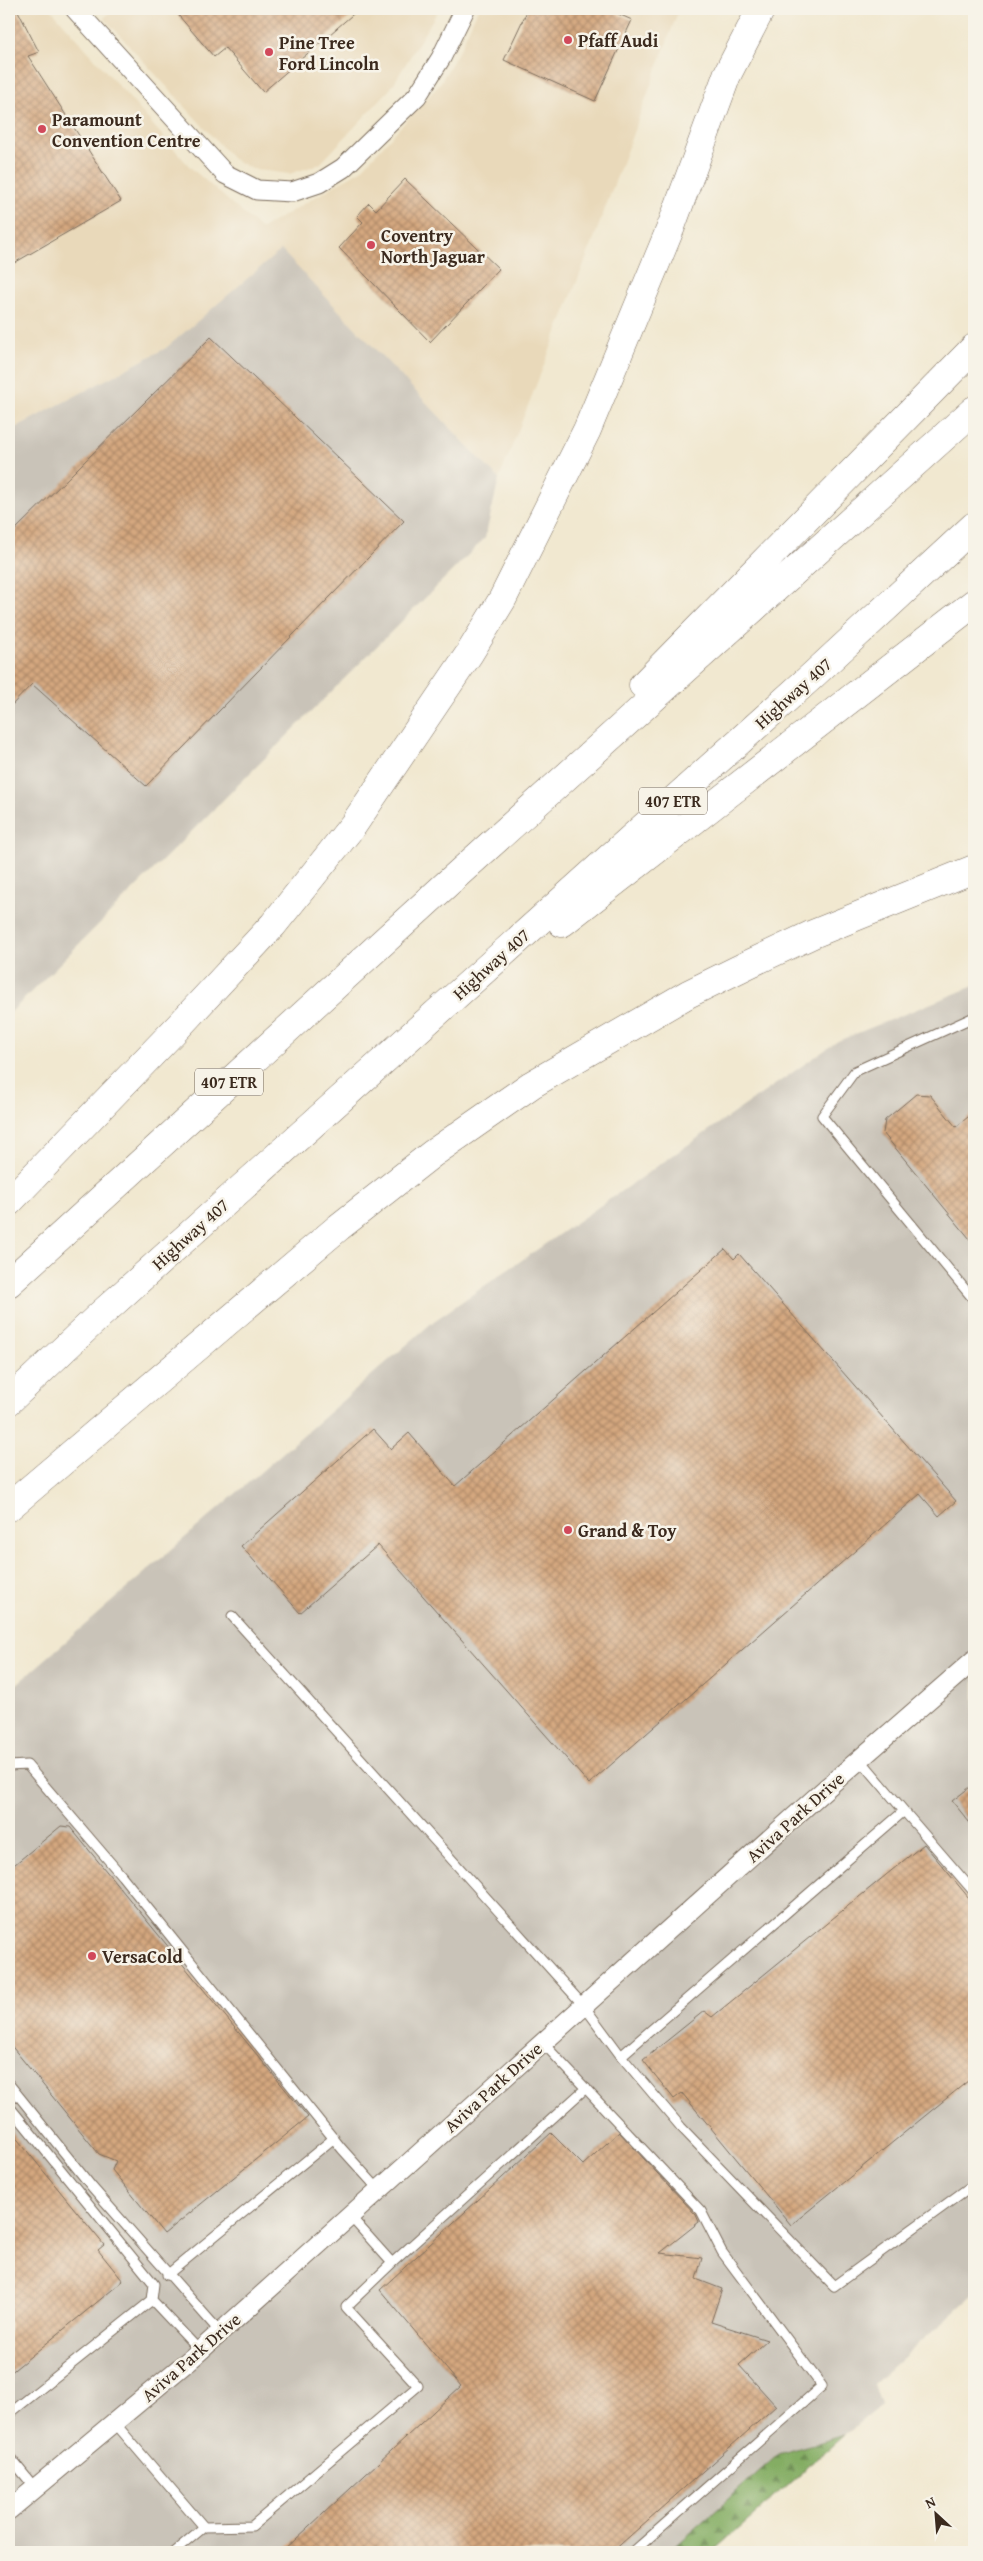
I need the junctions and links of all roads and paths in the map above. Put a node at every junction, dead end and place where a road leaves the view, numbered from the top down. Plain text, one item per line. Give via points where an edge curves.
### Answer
1 (75, 9) edge
2 (465, 9) edge
3 (761, 9) edge
4 (974, 348) edge
5 (974, 410) edge
6 (974, 526) edge
7 (974, 603) edge
8 (974, 869) edge
9 (449, 882) junction
10 (974, 1017) edge
11 (369, 1073) junction
12 (9, 1202) edge
13 (9, 1283) edge
14 (974, 1300) edge
15 (9, 1401) edge
16 (9, 1507) edge
17 (232, 1616) dead end
18 (974, 1660) edge
19 (860, 1759) junction
20 (9, 1766) edge
21 (904, 1810) junction
22 (974, 1892) edge
23 (584, 2006) junction
24 (543, 2043) junction
25 (621, 2056) junction
26 (9, 2084) edge
27 (586, 2088) junction
28 (9, 2106) edge
29 (334, 2138) junction
30 (974, 2184) edge
31 (379, 2190) junction
32 (350, 2216) junction
33 (392, 2263) junction
34 (167, 2275) junction
35 (152, 2300) junction
36 (220, 2332) junction
37 (200, 2351) junction
38 (9, 2414) edge
39 (114, 2422) junction
40 (9, 2456) edge
41 (35, 2488) junction
42 (9, 2510) edge
43 (204, 2527) junction
44 (174, 2552) edge
45 (634, 2552) edge

1 - 2 street via 225,174 257,190 292,192 343,168 417,96 441,58
3 - 12 highway via 727,75 671,227 587,430 502,600 469,654 354,824 272,925
4 - 9 highway
5 - 9 highway, 407 ETR
6 - 11 highway, Highway 407 / 407 ETR via 798,689
7 - 11 highway
8 - 16 highway via 813,934 749,964 688,994 531,1085 432,1154 339,1227
9 - 13 highway, 407 ETR
10 - 14 lane via 855,1072 822,1116
11 - 15 highway, Highway 407 / 407 ETR
17 - 23 lane
18 - 19 street, Aviva Park Drive
19 - 21 lane
19 - 23 street, Aviva Park Drive
20 - 29 lane via 28,1765
21 - 22 lane
21 - 25 lane
23 - 24 street, Aviva Park Drive
23 - 25 lane
24 - 27 lane
24 - 31 street, Aviva Park Drive
25 - 30 lane via 681,2127 834,2286
26 - 34 lane
27 - 33 lane
27 - 45 lane via 701,2211 722,2252 822,2386
28 - 35 lane via 154,2284
29 - 31 lane
29 - 34 lane
31 - 32 street, Aviva Park Drive
32 - 33 lane
32 - 36 street, Aviva Park Drive
33 - 43 lane via 346,2307 418,2386 252,2526
34 - 36 lane
35 - 37 lane
35 - 38 lane
36 - 37 street, Aviva Park Drive
37 - 39 street, Aviva Park Drive
39 - 41 street, Aviva Park Drive
39 - 43 lane
40 - 41 lane
41 - 42 street, Aviva Park Drive
43 - 44 lane

